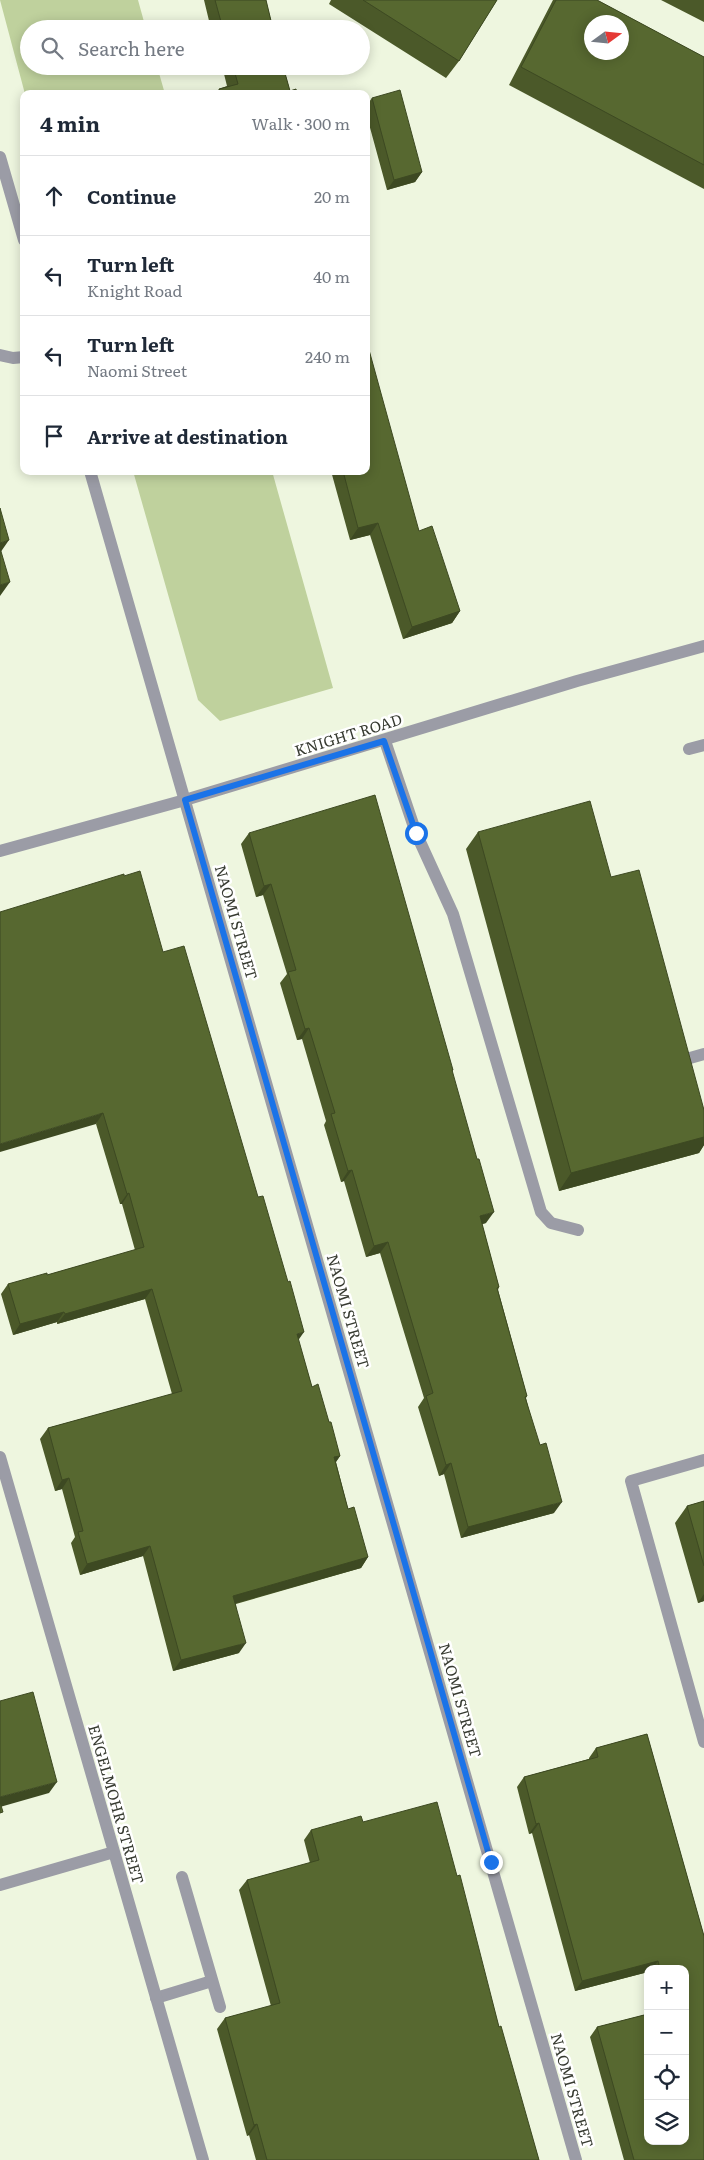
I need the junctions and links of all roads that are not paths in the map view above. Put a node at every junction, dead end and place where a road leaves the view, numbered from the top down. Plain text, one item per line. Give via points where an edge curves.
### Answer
1 (0, 157) edge
2 (20, 226) edge
3 (0, 355) edge
4 (20, 357) edge
5 (91, 475) edge
6 (704, 646) edge
7 (384, 741) junction
8 (704, 744) edge
9 (689, 749) dead end
10 (185, 800) junction
11 (0, 851) edge
12 (704, 1054) edge
13 (690, 1058) edge
14 (578, 1230) dead end
15 (0, 1457) edge
16 (704, 1460) edge
17 (704, 1742) edge
18 (114, 1852) junction
19 (182, 1877) dead end
20 (0, 1885) edge
21 (212, 1981) junction
22 (156, 1998) junction
23 (220, 2007) dead end
24 (203, 2160) edge
25 (576, 2160) edge

1 - 2 street
3 - 4 street
5 - 10 street, NAOMI STREET
6 - 7 street, KNIGHT ROAD via 577,680
7 - 10 street, KNIGHT ROAD
7 - 14 street via 416,833 454,914 541,1212 551,1223
8 - 9 street
10 - 11 street, KNIGHT ROAD
10 - 25 street, NAOMI STREET
12 - 13 street
15 - 18 street, ENGELMOHR STREET
16 - 17 street via 631,1481
18 - 20 street
18 - 22 street, ENGELMOHR STREET
19 - 21 street
21 - 22 street
21 - 23 street
22 - 24 street, ENGELMOHR STREET

